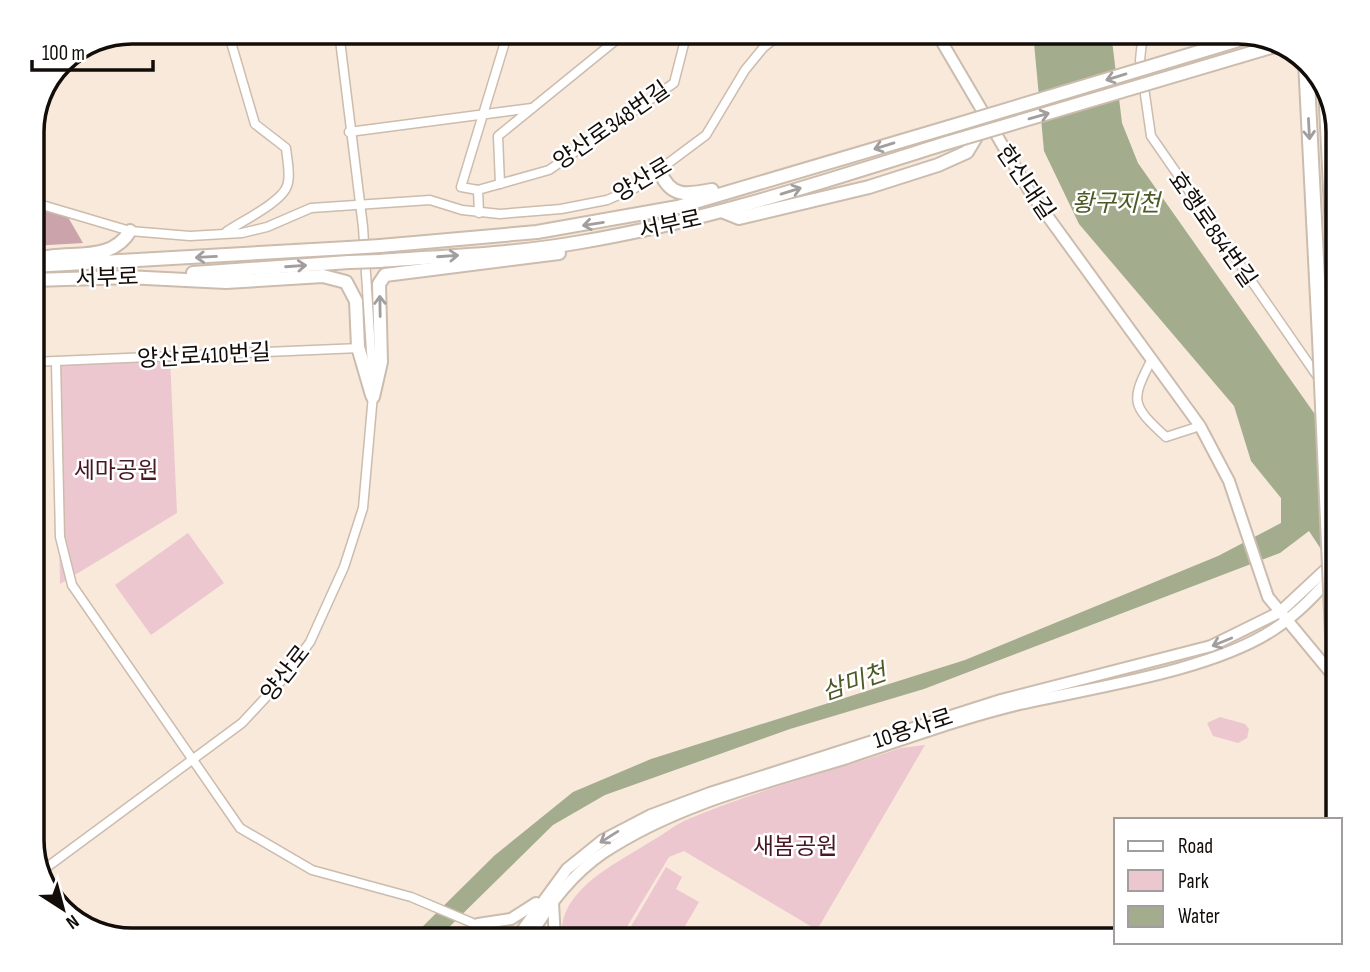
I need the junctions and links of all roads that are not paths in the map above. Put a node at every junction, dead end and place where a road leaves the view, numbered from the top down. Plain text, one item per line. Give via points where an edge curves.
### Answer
1 (232, 44) edge
2 (340, 44) edge
3 (504, 44) edge
4 (611, 44) edge
5 (684, 44) edge
6 (768, 44) edge
7 (943, 44) edge
8 (1142, 44) edge
9 (1225, 44) edge
10 (1267, 49) edge
11 (1307, 77) edge
12 (532, 108) junction
13 (481, 115) junction
14 (985, 117) junction
15 (349, 132) junction
16 (825, 164) junction
17 (660, 171) junction
18 (500, 184) junction
19 (478, 190) junction
20 (358, 204) junction
21 (44, 206) edge
22 (724, 212) junction
23 (479, 213) junction
24 (130, 231) junction
25 (224, 234) junction
26 (603, 239) junction
27 (44, 257) edge
28 (44, 265) edge
29 (126, 277) junction
30 (44, 280) edge
31 (358, 347) junction
32 (372, 359) junction
33 (1153, 359) junction
34 (44, 362) edge
35 (56, 363) junction
36 (1326, 388) edge
37 (373, 397) junction
38 (1200, 426) junction
39 (1326, 475) edge
40 (1326, 573) edge
41 (1326, 580) edge
42 (1304, 599) junction
43 (1283, 616) junction
44 (1244, 632) junction
45 (1250, 643) junction
46 (1326, 667) edge
47 (193, 760) junction
48 (48, 866) edge
49 (547, 902) junction
50 (478, 924) junction
51 (480, 928) edge
52 (487, 928) edge
53 (524, 928) edge
54 (534, 928) edge
55 (552, 928) edge

1 - 25 street via 255,124 286,148 288,185 279,201
2 - 15 street, 양산로
3 - 13 street
4 - 12 street
5 - 18 street, 양산로348번길 via 674,83 549,170
6 - 17 street, 양산로 via 745,70 706,135
7 - 14 street, 한신대길
8 - 36 street, 효행로854번길 via 1151,136
9 -> 16 main road, 서부로, bridge
22 -> 10 main road, 서부로, bridge
11 -> 39 highway, bridge
12 - 13 street
12 - 18 street via 498,136
13 - 15 street
13 - 19 street via 461,187
14 - 22 main road via 976,122 976,137 967,152 938,165 869,187 739,218
14 - 33 street, 한신대길 via 1030,191
15 - 20 street, 양산로
16 - 17 main road via 688,195 668,188
16 -> 28 main road, 서부로, bridge via 678,207 537,232
17 - 23 street, 양산로 via 607,200 561,209
18 - 19 street, 양산로348번길
19 - 23 street
20 - 23 street, 양산로 via 430,200
20 - 25 street, 양산로 via 311,208 267,227
20 - 32 street, 양산로
21 - 24 street, 양산로
22 - 26 main road, 서부로
24 - 25 street, 양산로 via 173,236
24 - 27 main road via 106,253
29 -> 26 main road, 서부로, bridge via 491,253
37 -> 26 main road via 381,362 379,284 385,275 564,253
29 - 30 main road, 서부로
29 - 31 main road via 226,282 335,278 353,291
31 - 32 street
31 - 35 street, 양산로410번길
31 - 37 main road
32 - 37 street, 양산로
33 - 38 street, 한신대길
33 - 38 street via 1139,382 1140,413 1166,437
34 - 35 street, 양산로410번길
35 - 47 street via 61,537 72,585
37 - 47 street, 양산로 via 363,508 324,614 310,642 263,703
38 - 43 street, 한신대길 via 1229,481 1265,588
40 - 42 street, 10용사로
41 - 42 street, 10용사로
42 - 43 street, 10용사로
43 - 44 street, 10용사로
43 - 45 street, 10용사로
43 - 46 street, 한신대길
44 - 45 street via 1251,636
44 -> 49 street, 10용사로 via 1176,657 1001,699 675,805 603,840 567,869
45 - 49 street, 10용사로 via 1212,659 1004,708 687,810 603,853
47 - 48 street, 양산로
47 - 50 street via 240,828 313,870 411,897
49 - 50 street via 511,919
49 - 53 street, 10용사로
49 - 54 street, 10용사로
49 - 55 street
50 - 51 street
50 - 52 street

